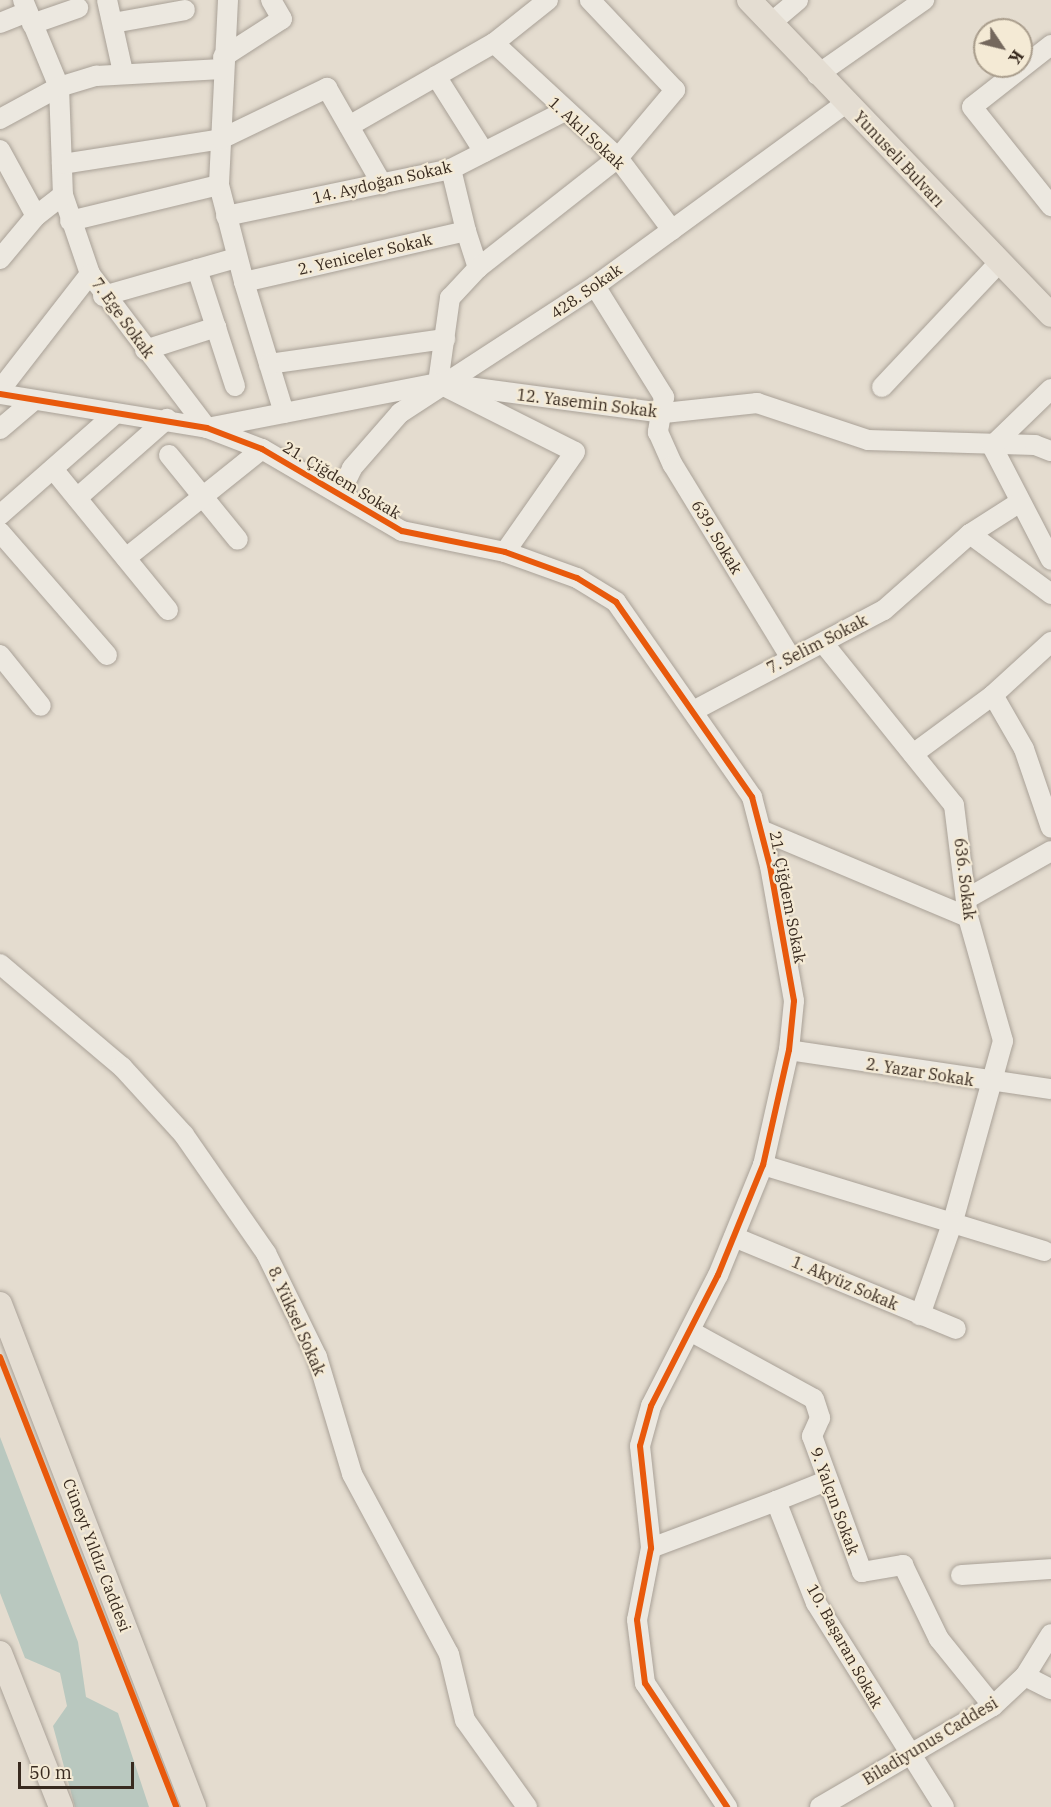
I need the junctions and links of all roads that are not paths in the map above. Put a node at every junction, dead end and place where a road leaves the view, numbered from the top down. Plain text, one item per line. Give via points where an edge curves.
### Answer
1 (107, 0) edge
2 (228, 0) edge
3 (271, 0) edge
4 (548, 0) edge
5 (590, 0) edge
6 (749, 0) edge
7 (798, 0) edge
8 (924, 0) edge
9 (78, 8) dead end
10 (185, 10) dead end
11 (28, 12) edge
12 (772, 22) junction
13 (0, 23) edge
14 (113, 23) junction
15 (494, 43) junction
16 (1050, 47) edge
17 (223, 63) junction
18 (123, 72) junction
19 (817, 75) junction
20 (436, 76) junction
21 (59, 87) junction
22 (846, 103) junction
23 (563, 112) junction
24 (0, 119) edge
25 (349, 126) junction
26 (221, 139) junction
27 (0, 150) edge
28 (484, 152) junction
29 (618, 158) junction
30 (62, 164) junction
31 (451, 169) junction
32 (219, 184) junction
33 (382, 184) junction
34 (63, 195) junction
35 (1051, 206) edge
36 (36, 216) junction
37 (226, 216) junction
38 (70, 221) junction
39 (672, 230) junction
40 (466, 231) junction
41 (237, 258) junction
42 (0, 259) edge
43 (998, 264) junction
44 (478, 268) junction
45 (197, 269) junction
46 (90, 274) junction
47 (244, 282) junction
48 (595, 286) junction
49 (103, 296) junction
50 (1051, 315) edge
51 (216, 327) junction
52 (445, 339) junction
53 (145, 350) junction
54 (269, 364) junction
55 (438, 383) junction
56 (235, 386) dead end
57 (882, 387) dead end
58 (1051, 389) edge
59 (0, 392) edge
60 (32, 402) junction
61 (284, 413) junction
62 (664, 413) junction
63 (115, 414) junction
64 (167, 419) junction
65 (207, 428) junction
66 (0, 429) edge
67 (992, 446) junction
68 (262, 448) junction
69 (1051, 451) edge
70 (169, 455) dead end
71 (53, 469) junction
72 (341, 491) junction
73 (203, 497) junction
74 (77, 498) junction
75 (1020, 502) junction
76 (0, 514) edge
77 (0, 532) edge
78 (970, 534) junction
79 (238, 540) dead end
80 (505, 552) junction
81 (126, 558) junction
82 (1051, 560) edge
83 (1051, 594) edge
84 (168, 610) dead end
85 (1051, 642) edge
86 (824, 644) junction
87 (0, 655) edge
88 (107, 655) dead end
89 (790, 657) junction
90 (993, 695) junction
91 (41, 706) dead end
92 (693, 711) junction
93 (913, 754) junction
94 (1051, 828) edge
95 (763, 831) junction
96 (1051, 851) edge
97 (968, 907) junction
98 (0, 964) edge
99 (789, 1050) junction
100 (993, 1084) junction
101 (1051, 1089) edge
102 (763, 1165) junction
103 (953, 1221) junction
104 (734, 1238) junction
105 (1044, 1251) dead end
106 (0, 1304) edge
107 (920, 1315) junction
108 (956, 1329) dead end
109 (690, 1331) junction
110 (826, 1481) junction
111 (776, 1501) junction
112 (651, 1548) junction
113 (1051, 1569) edge
114 (961, 1575) dead end
115 (1051, 1634) edge
116 (0, 1653) edge
117 (1025, 1676) junction
118 (1051, 1689) edge
119 (993, 1706) junction
120 (908, 1755) junction
121 (61, 1807) edge
122 (194, 1807) edge
123 (527, 1807) edge
124 (727, 1807) edge
125 (820, 1807) edge
126 (944, 1807) edge

1 - 14 street
2 - 17 street
3 - 17 street via 282,19
4 - 15 street
5 - 29 street via 675,90
6 - 12 main road, Yunuseli Bulvarı
7 - 12 street
8 - 19 street
9 - 11 street
10 - 14 street
11 - 13 street
11 - 21 street
12 - 19 main road, Yunuseli Bulvarı
14 - 18 street
15 - 20 street
15 - 23 street, 1. Akıl Sokak
16 - 35 street via 972,107
17 - 18 street
17 - 26 street
18 - 21 street
19 - 22 main road, Yunuseli Bulvarı
20 - 25 street
20 - 28 street
21 - 24 street
21 - 30 street, 7. Ege Sokak
22 - 39 street, 428. Sokak
22 - 43 main road, Yunuseli Bulvarı
23 - 28 street, 14. Aydoğan Sokak
23 - 29 street, 1. Akıl Sokak
25 - 26 street via 327,88
25 - 33 street
26 - 30 street
26 - 32 street
27 - 36 street
28 - 31 street, 14. Aydoğan Sokak
29 - 39 street, 1. Akıl Sokak
29 - 44 street
30 - 34 street, 7. Ege Sokak
31 - 33 street, 14. Aydoğan Sokak
31 - 40 street
32 - 37 street
32 - 38 street
33 - 37 street, 14. Aydoğan Sokak
34 - 36 street
34 - 38 street, 7. Ege Sokak
36 - 42 street
37 - 41 street
38 - 46 street, 7. Ege Sokak
39 - 48 street, 428. Sokak
40 - 44 street
40 - 47 street, 2. Yeniceler Sokak
41 - 45 street
41 - 47 street
43 - 50 main road, Yunuseli Bulvarı
43 - 57 street
44 - 52 street via 450,298
45 - 49 street
45 - 51 street
46 - 49 street, 7. Ege Sokak
46 - 59 street
47 - 54 street
48 - 55 street, 428. Sokak
48 - 62 street, 639. Sokak via 649,367 664,396
49 - 53 street, 7. Ege Sokak
51 - 53 street
51 - 56 street
52 - 54 street
52 - 55 street
53 - 65 street, 7. Ege Sokak
54 - 61 street
55 - 61 street
55 - 62 street, 12. Yasemin Sokak
55 - 72 street, 428. Sokak via 374,440
55 - 80 street via 574,452
58 - 67 street
59 - 60 street, 21. Çiğdem Sokak
60 - 63 street, 21. Çiğdem Sokak
60 - 66 street
61 - 65 street
62 - 67 street, 12. Yasemin Sokak via 757,403 868,440
62 - 89 street, 639. Sokak via 658,432 673,465
63 - 64 street, 21. Çiğdem Sokak
63 - 71 street
64 - 65 street, 21. Çiğdem Sokak
64 - 74 street
65 - 68 street, 21. Çiğdem Sokak
67 - 69 street, 12. Yasemin Sokak via 1035,445
67 - 75 street
68 - 72 street, 21. Çiğdem Sokak
68 - 73 street
70 - 73 street
71 - 74 street
71 - 76 street
72 - 80 street, 21. Çiğdem Sokak via 402,531
73 - 79 street
73 - 81 street
74 - 81 street
75 - 78 street, 7. Selim Sokak
75 - 82 street
77 - 88 street
78 - 83 street
78 - 86 street, 7. Selim Sokak via 884,610
80 - 92 street, 21. Çiğdem Sokak via 577,578 616,603
81 - 84 street
85 - 90 street
86 - 89 street, 7. Selim Sokak
86 - 93 street, 636. Sokak
87 - 91 street
89 - 92 street, 7. Selim Sokak
90 - 93 street
90 - 94 street via 1024,749
92 - 95 street, 21. Çiğdem Sokak via 752,797
93 - 97 street, 636. Sokak via 954,805
95 - 97 street
95 - 99 street, 21. Çiğdem Sokak via 794,1000
96 - 97 street
97 - 100 street, 636. Sokak via 1003,1041
98 - 123 street, 8. Yüksel Sokak via 122,1067 184,1135 266,1253 317,1357 352,1474 449,1654 473,1737
99 - 100 street, 2. Yazar Sokak
99 - 102 street, 21. Çiğdem Sokak
100 - 101 street, 2. Yazar Sokak
100 - 103 street, 636. Sokak
102 - 103 street
102 - 104 street, 21. Çiğdem Sokak
103 - 105 street
103 - 107 street, 636. Sokak
104 - 107 street, 1. Akyüz Sokak
104 - 109 street, 21. Çiğdem Sokak
106 - 122 main road, Cüneyt Yıldız Caddesi
107 - 108 street, 1. Akyüz Sokak
109 - 110 street, 9. Yalçın Sokak via 814,1400 820,1418 812,1436
109 - 112 street, 21. Çiğdem Sokak via 651,1406 640,1446
110 - 111 street
110 - 119 street, 9. Yalçın Sokak via 862,1572 903,1565 939,1640
111 - 112 street
111 - 120 street, 10. Başaran Sokak via 816,1603
112 - 124 street, 21. Çiğdem Sokak via 637,1620 645,1683
113 - 114 street
115 - 117 street, Biladiyunus Caddesi
116 - 121 main road
117 - 118 street
117 - 119 street, Biladiyunus Caddesi
119 - 120 street, Biladiyunus Caddesi
120 - 125 street, Biladiyunus Caddesi
120 - 126 street, 10. Başaran Sokak

